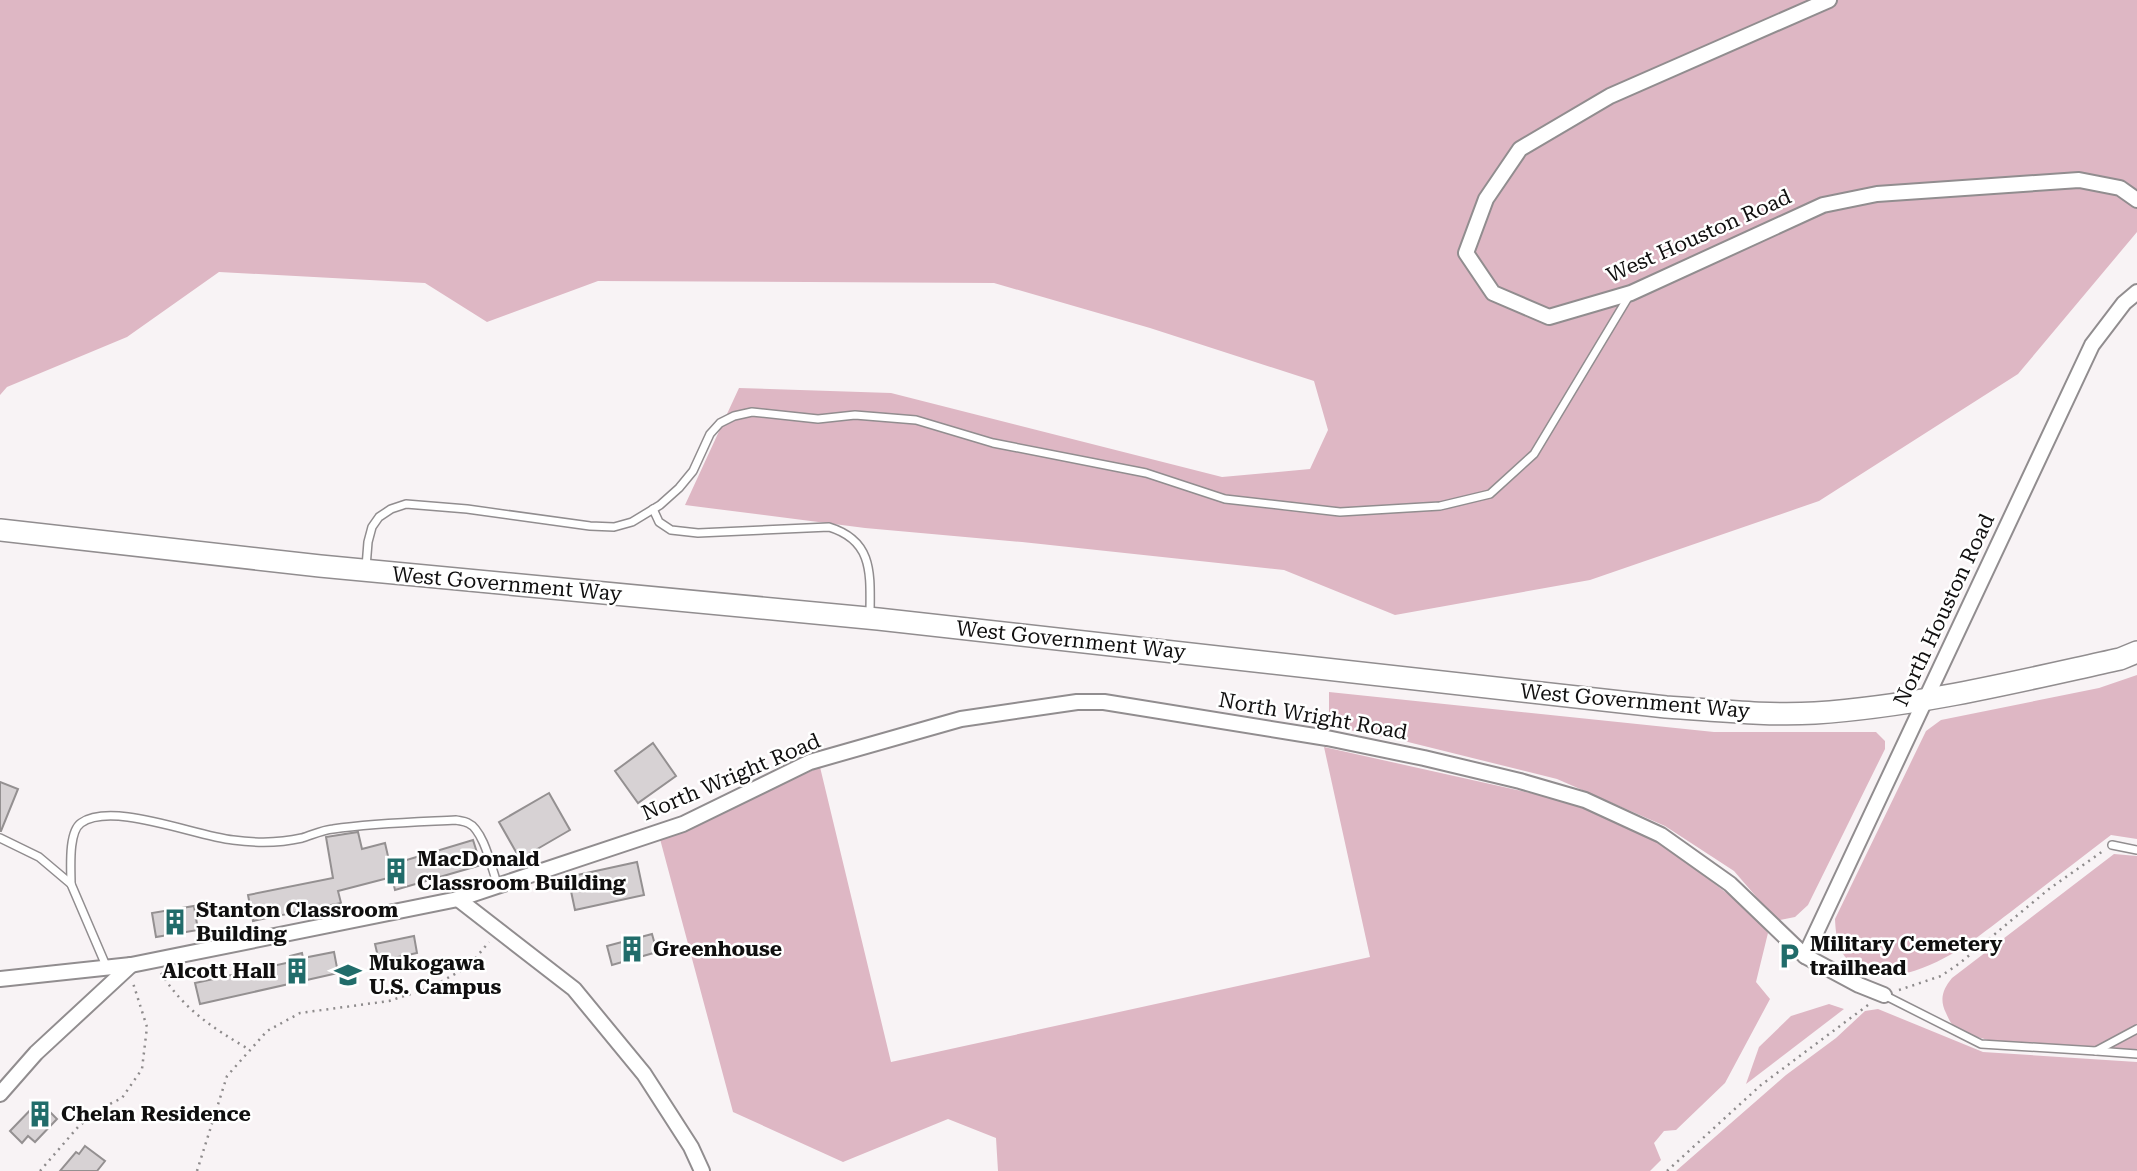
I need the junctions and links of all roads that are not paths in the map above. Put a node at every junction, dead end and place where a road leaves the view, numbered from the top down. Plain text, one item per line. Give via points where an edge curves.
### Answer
1 (1829, 0) edge
2 (2137, 200) edge
3 (2137, 292) edge
4 (1631, 293) junction
5 (2131, 304) edge
6 (653, 509) junction
7 (0, 530) edge
8 (366, 570) junction
9 (870, 618) junction
10 (2137, 652) edge
11 (1924, 701) junction
12 (0, 838) edge
13 (2112, 845) road end
14 (2137, 850) edge
15 (71, 884) junction
16 (498, 886) junction
17 (458, 899) junction
18 (1805, 956) junction
19 (130, 966) junction
20 (107, 968) junction
21 (0, 978) edge
22 (1884, 995) joint
23 (2137, 1029) edge
24 (2096, 1051) junction
25 (2137, 1054) edge
26 (0, 1094) edge
27 (702, 1171) edge

1 - 4 street, West Houston Road via 1610,96 1520,149 1486,198 1466,253 1493,293 1549,317
2 - 4 street, West Houston Road via 2120,188 2079,180 1877,194 1822,205
3 - 5 street, North Houston Road
4 - 6 lane via 1534,454 1490,494 1440,506 1340,512 1225,499 1146,473 993,443 916,420 855,415 818,419 752,412 720,423 693,471
5 - 11 street, North Houston Road via 2092,345
6 - 8 lane via 614,527 405,504 391,509 372,527
6 - 9 lane via 659,522 671,530 698,533 829,527 844,532 862,549 866,561
7 - 8 main road, West Government Way
8 - 9 main road, West Government Way
9 - 11 main road, West Government Way via 1666,707 1814,713
10 - 11 main road, West Government Way
11 - 18 street, North Houston Road
12 - 15 lane via 38,857
13 - 14 lane
15 - 16 lane via 77,827 105,815 233,841 274,842 330,829 456,820 476,830
15 - 20 lane
16 - 17 street, North Wright Road
16 - 18 street, North Wright Road via 682,824 810,762 961,719 1104,702 1363,746 1585,800 1661,835 1730,884
17 - 19 street, North Wright Road
17 - 27 street via 574,989 644,1074
18 - 22 street, North Wright Road
19 - 20 street, North Wright Road
19 - 26 street via 36,1053
20 - 21 street, North Wright Road
22 - 24 lane via 1980,1044
23 - 24 lane
24 - 25 lane

